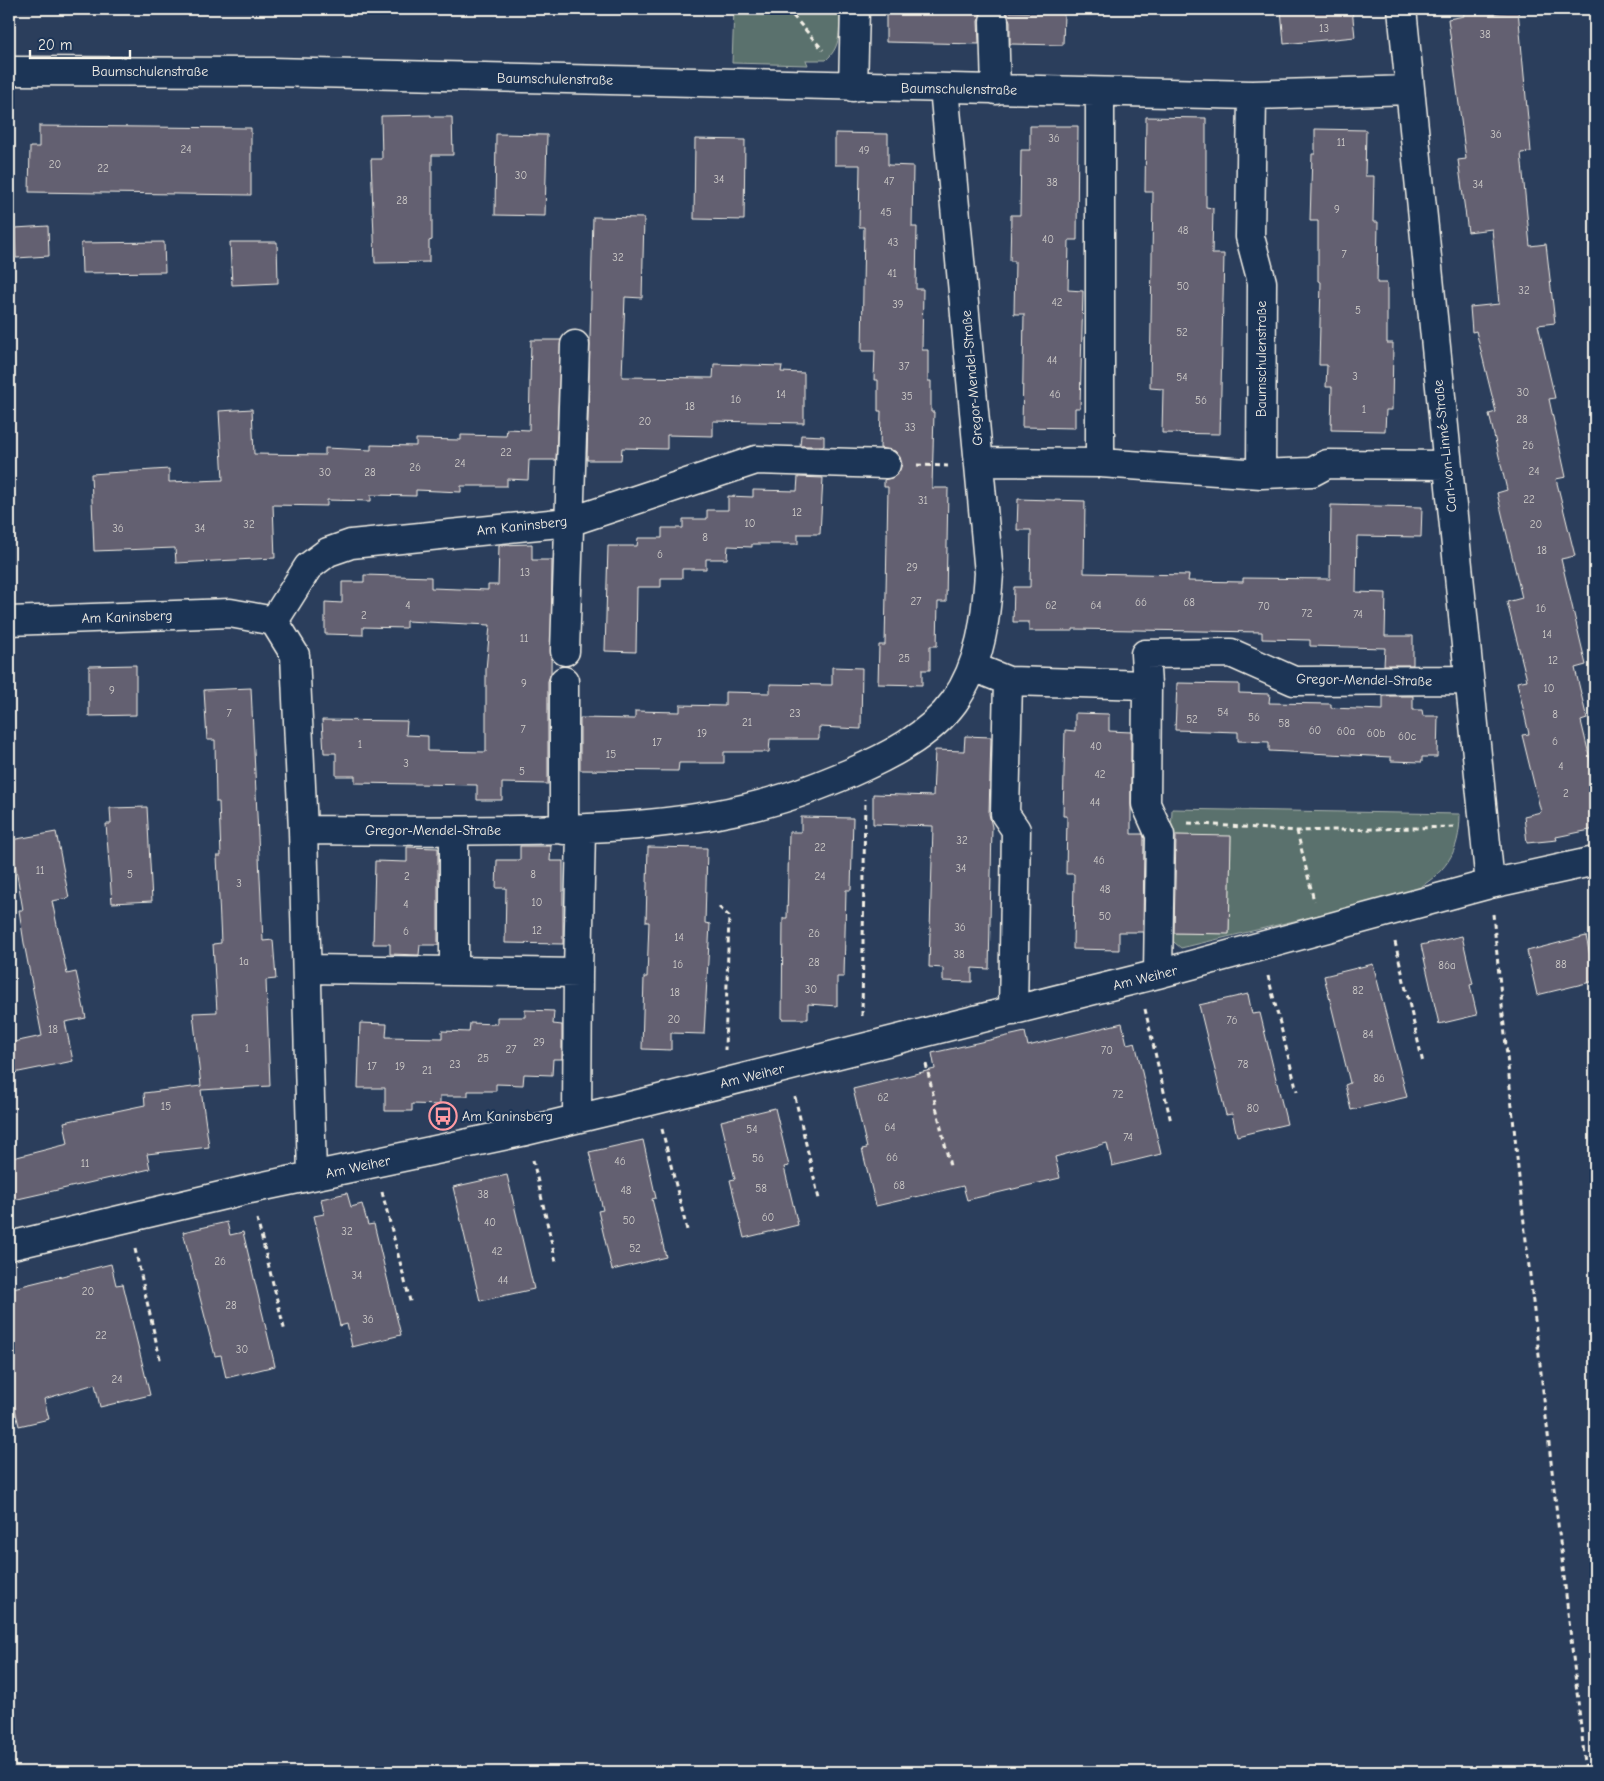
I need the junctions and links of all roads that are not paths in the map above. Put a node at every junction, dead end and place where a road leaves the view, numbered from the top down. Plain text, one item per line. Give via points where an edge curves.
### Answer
1 (855, 9) edge
2 (1402, 9) edge
3 (994, 21) dead end
4 (9, 71) edge
5 (853, 87) junction
6 (944, 88) junction
7 (996, 90) junction
8 (1410, 90) junction
9 (1100, 93) junction
10 (1252, 95) junction
11 (575, 345) dead end
12 (980, 462) junction
13 (1100, 463) junction
14 (886, 464) road end
15 (1446, 465) junction
16 (1261, 474) junction
17 (570, 522) junction
18 (9, 621) edge
19 (274, 621) junction
20 (566, 650) dead end
21 (973, 667) junction
22 (1469, 680) junction
23 (564, 681) dead end
24 (1008, 682) junction
25 (1147, 685) junction
26 (303, 830) junction
27 (573, 830) junction
28 (454, 831) junction
29 (1595, 861) edge
30 (1490, 884) junction
31 (307, 969) junction
32 (454, 971) junction
33 (578, 973) junction
34 (1148, 977) junction
35 (1013, 1011) junction
36 (577, 1117) junction
37 (312, 1176) junction
38 (9, 1246) edge

1 - 5 street
2 - 8 street, Carl-von-Linné-Straße
3 - 7 street
4 - 5 street, Baumschulenstraße via 272,72
5 - 6 street, Baumschulenstraße
6 - 7 street, Baumschulenstraße
6 - 12 street, Gregor-Mendel-Straße
7 - 9 street, Baumschulenstraße
8 - 10 street, Baumschulenstraße
8 - 15 street, Carl-von-Linné-Straße
9 - 10 street, Baumschulenstraße
9 - 13 street
10 - 16 street, Baumschulenstraße via 1250,237 1262,282
11 - 17 street
12 - 13 street
12 - 21 street, Gregor-Mendel-Straße via 990,574 986,621
13 - 16 street
14 - 17 street, Am Kaninsberg via 756,460
15 - 16 street via 1327,464 1312,472
15 - 22 street, Carl-von-Linné-Straße
17 - 19 street, Am Kaninsberg via 351,544 328,552 308,567
17 - 20 street
18 - 19 street, Am Kaninsberg via 230,613
19 - 26 street via 296,655
21 - 24 street
21 - 27 street, Gregor-Mendel-Straße via 954,702 928,728 899,749 865,766 777,800 724,813 655,824
22 - 25 street, Gregor-Mendel-Straße via 1294,681 1231,653 1146,654
22 - 30 street, Carl-von-Linné-Straße
23 - 27 street
24 - 25 street
24 - 35 street via 1005,814 1016,830
25 - 34 street, Gregor-Mendel-Straße via 1146,804 1160,835
26 - 28 street, Gregor-Mendel-Straße
26 - 31 street
27 - 28 street, Gregor-Mendel-Straße
27 - 33 street
28 - 32 street
29 - 30 street, Am Weiher
30 - 34 street, Am Weiher
31 - 32 street
31 - 37 street
32 - 33 street
33 - 36 street
34 - 35 street, Am Weiher
35 - 36 street, Am Weiher
36 - 37 street, Am Weiher via 526,1131
37 - 38 street, Am Weiher

